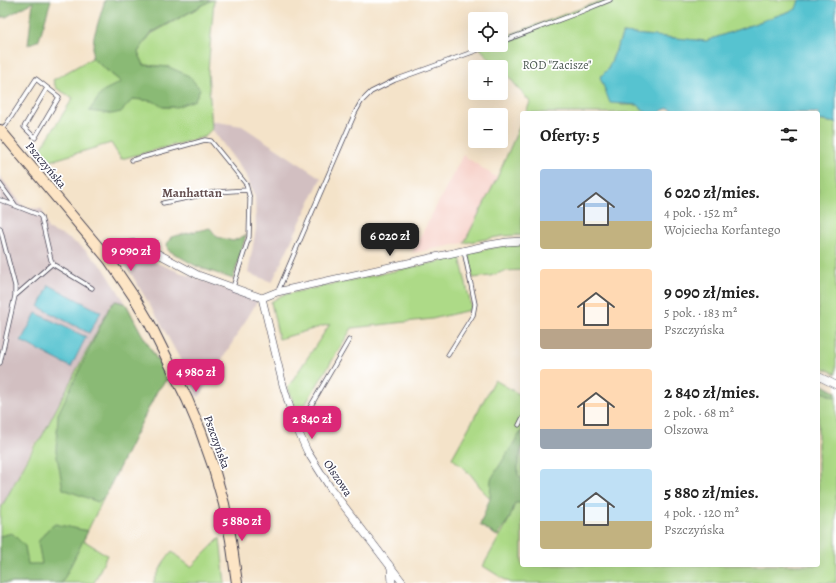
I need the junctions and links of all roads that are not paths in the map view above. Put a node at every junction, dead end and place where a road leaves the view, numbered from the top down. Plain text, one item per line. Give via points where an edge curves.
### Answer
1 (610, 0) edge
2 (508, 39) edge
3 (473, 52) edge
4 (47, 88) junction
5 (2, 135) edge
6 (132, 160) dead end
7 (0, 184) edge
8 (247, 190) junction
9 (0, 200) edge
10 (164, 203) dead end
11 (16, 206) junction
12 (0, 228) edge
13 (520, 240) edge
14 (464, 250) junction
15 (109, 260) junction
16 (53, 263) junction
17 (233, 287) junction
18 (92, 288) dead end
19 (277, 292) junction
20 (15, 296) junction
21 (262, 298) junction
22 (349, 340) dead end
23 (448, 355) dead end
24 (0, 363) edge
25 (820, 377) edge
26 (836, 385) edge
27 (298, 429) junction
28 (391, 568) junction
29 (237, 583) edge
30 (392, 583) edge
31 (403, 583) edge

1 - 2 lane
3 - 19 lane via 395,80 371,92 361,102
4 - 4 lane via 24,127 35,138 59,97
4 - 5 lane via 36,79
5 - 15 main road, Pszczyńska
6 - 8 lane via 205,140 211,141 246,184
7 - 11 lane
8 - 10 lane via 216,192
8 - 17 lane via 250,199 249,237
9 - 11 lane
11 - 16 lane via 39,215
12 - 20 lane via 15,286
13 - 14 street
14 - 19 street
14 - 23 lane via 475,304 473,315
15 - 17 street via 122,247 138,243 198,275
15 - 29 main road, Pszczyńska via 150,324 201,432 224,504
16 - 18 lane
16 - 20 lane
17 - 21 street
19 - 21 street
20 - 24 lane
21 - 27 street, Olszowa via 283,385
22 - 27 lane
25 - 26 street
27 - 28 street, Olszowa via 307,451 331,489
28 - 30 street
28 - 31 street, Olszowa

